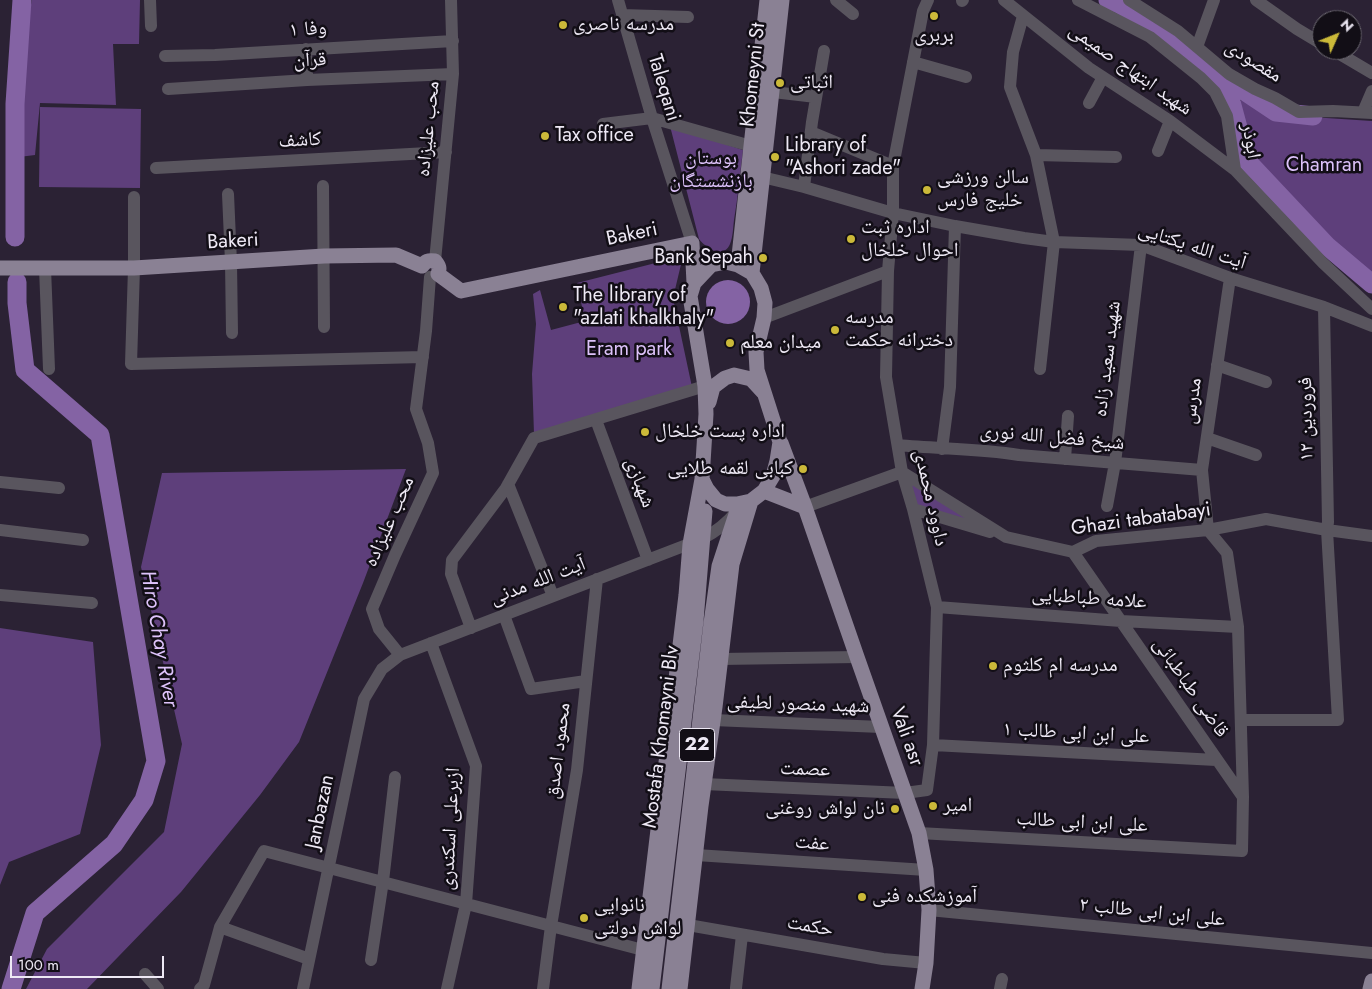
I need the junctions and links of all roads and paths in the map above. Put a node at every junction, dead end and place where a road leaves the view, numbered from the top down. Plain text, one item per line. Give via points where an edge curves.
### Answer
1 (150, 0) edge
2 (451, 0) edge
3 (618, 0) edge
4 (767, 0) edge
5 (782, 0) edge
6 (836, 0) edge
7 (928, 0) edge
8 (1004, 0) edge
9 (1078, 0) edge
10 (1129, 0) edge
11 (1214, 0) edge
12 (1256, 0) edge
13 (853, 14) dead end
14 (622, 15) junction
15 (1023, 16) junction
16 (688, 17) dead end
17 (151, 26) dead end
18 (1312, 38) edge
19 (452, 40) junction
20 (1197, 47) junction
21 (306, 49) junction
22 (824, 51) dead end
23 (165, 56) dead end
24 (1349, 60) edge
25 (914, 62) junction
26 (454, 74) junction
27 (1372, 74) edge
28 (966, 77) dead end
29 (1103, 77) junction
30 (307, 80) junction
31 (168, 89) dead end
32 (773, 92) junction
33 (1372, 92) edge
34 (816, 97) junction
35 (1089, 103) dead end
36 (1367, 112) edge
37 (652, 118) junction
38 (1170, 121) junction
39 (603, 124) dead end
40 (811, 132) junction
41 (751, 146) junction
42 (1158, 151) dead end
43 (446, 152) junction
44 (1036, 155) junction
45 (1116, 157) dead end
46 (893, 166) junction
47 (156, 168) dead end
48 (1235, 170) junction
49 (762, 177) junction
50 (324, 186) dead end
51 (804, 187) junction
52 (228, 194) dead end
53 (134, 197) dead end
54 (893, 213) junction
55 (955, 226) junction
56 (1054, 242) junction
57 (692, 243) junction
58 (1141, 246) junction
59 (324, 256) junction
60 (231, 262) junction
61 (738, 265) junction
62 (0, 268) edge
63 (45, 268) junction
64 (134, 268) junction
65 (431, 270) junction
66 (888, 272) junction
67 (752, 273) junction
68 (1230, 278) junction
69 (694, 283) junction
70 (1324, 307) junction
71 (1372, 309) edge
72 (764, 318) junction
73 (1372, 326) edge
74 (324, 327) dead end
75 (232, 333) dead end
76 (423, 357) junction
77 (1217, 365) junction
78 (49, 369) dead end
79 (1040, 369) dead end
80 (1266, 382) dead end
81 (706, 386) junction
82 (764, 393) junction
83 (706, 414) junction
84 (1068, 416) dead end
85 (596, 420) junction
86 (1207, 438) junction
87 (780, 442) junction
88 (899, 445) junction
89 (942, 449) junction
90 (1256, 455) dead end
91 (1065, 459) junction
92 (1115, 463) junction
93 (1202, 470) junction
94 (902, 472) junction
95 (0, 482) edge
96 (508, 484) junction
97 (705, 484) junction
98 (59, 488) dead end
99 (764, 492) junction
100 (741, 506) junction
101 (805, 506) junction
102 (1107, 506) dead end
103 (913, 508) junction
104 (0, 530) edge
105 (1208, 530) junction
106 (1327, 530) junction
107 (1372, 536) edge
108 (1006, 537) junction
109 (83, 540) dead end
110 (696, 541) junction
111 (1074, 552) junction
112 (648, 560) junction
113 (597, 579) junction
114 (0, 595) edge
115 (553, 596) junction
116 (92, 603) dead end
117 (937, 607) junction
118 (504, 615) junction
119 (1121, 621) junction
120 (1238, 627) junction
121 (471, 628) junction
122 (431, 643) junction
123 (400, 655) junction
124 (857, 657) junction
125 (720, 659) junction
126 (586, 681) junction
127 (713, 720) junction
128 (1241, 720) junction
129 (881, 727) junction
130 (933, 745) junction
131 (1216, 760) junction
132 (395, 776) dead end
133 (704, 784) junction
134 (927, 790) joint
135 (905, 793) junction
136 (1243, 797) junction
137 (919, 834) junction
138 (696, 855) junction
139 (329, 867) junction
140 (926, 870) junction
141 (382, 881) junction
142 (466, 904) junction
143 (929, 910) junction
144 (688, 925) junction
145 (551, 926) junction
146 (220, 927) junction
147 (742, 935) junction
148 (643, 950) junction
149 (1372, 954) edge
150 (309, 959) junction
151 (371, 960) dead end
152 (926, 963) junction
153 (144, 974) dead end
154 (1372, 981) edge
155 (206, 988) edge
156 (736, 988) edge
157 (158, 989) edge
158 (303, 989) edge
159 (447, 989) edge
160 (543, 989) edge
161 (639, 989) edge
162 (652, 989) edge
163 (669, 989) edge
164 (680, 989) edge
165 (922, 989) edge
166 (1370, 989) edge

1 - 17 street
2 - 19 street, محب علیزاده
3 - 14 street, Taleqani
4 - 41 main road, Khomeyni St
5 - 32 main road, Khomeyni St
6 - 13 street
7 - 25 street, داوود محمدی
8 - 15 street, شهید ابتهاج صمیمی
9 - 48 street, ابوذر via 1150,37 1215,92 1227,116
10 - 20 street, مقصودی
11 - 20 street
12 - 18 street
14 - 16 street
14 - 37 street, Taleqani
15 - 29 street, شهید ابتهاج صمیمی
15 - 44 street via 1013,52 1010,87
19 - 21 street, وفا ۱
19 - 26 street, محب علیزاده
20 - 36 street, مقصودی via 1229,74 1299,112
21 - 23 street, وفا ۱
21 - 30 street
22 - 34 street
24 - 27 street
25 - 28 street
25 - 46 street, داوود محمدی
26 - 30 street, قرآن
26 - 43 street, محب علیزاده
29 - 35 street
29 - 38 street, شهید ابتهاج صمیمی
30 - 31 street, قرآن
32 - 34 street
32 - 49 main road, Khomeyni St
33 - 36 street
34 - 40 street
37 - 39 street
37 - 41 street
37 - 57 street, Taleqani
38 - 42 street
38 - 48 street, شهید ابتهاج صمیمی
40 - 46 street
40 - 51 street
41 - 61 main road, Khomeyni St
43 - 47 street, کاشف
43 - 65 street, محب علیزاده
44 - 45 street
44 - 56 street
46 - 54 street, داوود محمدی
48 - 71 street, ابوذر via 1323,263
49 - 51 street, آیت الله یکتایی
49 - 67 main road, Khomeyni St
50 - 59 street
51 - 54 street, آیت الله یکتایی
52 - 60 street
53 - 64 street
54 - 55 street, آیت الله یکتایی
54 - 66 street, داوود محمدی
55 - 56 street, آیت الله یکتایی
55 - 89 street via 950,387
56 - 58 street, آیت الله یکتایی
56 - 79 street
57 - 65 main road, Bakeri via 461,291
57 - 69 main road
58 - 68 street, آیت الله یکتایی
58 - 92 street, شهید سعید زاده
59 - 60 main road, Bakeri
59 - 65 main road, Bakeri via 396,255
59 - 74 street
60 - 64 main road, Bakeri
60 - 75 street
61 - 67 main road
61 - 69 main road via 726,262 711,265
62 - 63 main road, Bakeri
63 - 64 main road, Bakeri
63 - 78 street
64 - 76 street via 131,364
65 - 76 street, محب علیزاده
66 - 72 street
66 - 88 street, داوود محمدی via 886,378
67 - 72 main road via 765,303
68 - 70 street, آیت الله یکتایی
68 - 77 street, مدرس
69 - 81 main road via 690,296
70 - 73 street, آیت الله یکتایی
70 - 106 street, ۱۲ فروردین
72 - 82 main road via 756,352
76 - 123 street, محب علیزاده via 416,409 428,443 433,473 372,609 379,629
77 - 80 street
77 - 86 street, مدرس
81 - 83 main road
81 - 85 street
82 - 83 main road via 751,379 734,375 713,387
82 - 87 main road
83 - 97 main road
84 - 91 street
85 - 96 street via 534,438
85 - 112 street, شهبازی
86 - 90 street
86 - 93 street, مدرس
87 - 99 main road via 773,476
87 - 101 main road, Vali asr
88 - 89 street, شیخ فضل الله نوری
88 - 94 street, داوود محمدی
89 - 91 street, شیخ فضل الله نوری
91 - 92 street, شیخ فضل الله نوری
92 - 93 street, شیخ فضل الله نوری
92 - 102 street, شهید سعید زاده
93 - 105 street, مدرس
94 - 101 street
94 - 103 street, داوود محمدی
94 - 108 street, Ghazi tabatabayi
95 - 98 street
96 - 115 street
96 - 121 street via 452,560 451,574
97 - 100 main road via 716,500
97 - 110 main road
99 - 100 main road
99 - 101 main road
100 - 110 street, آیت‌ الله مدنی via 713,533
100 - 125 main road
100 - 163 main road, Mostafa Khomayni Blv / 22 via 719,566
101 - 124 main road, Vali asr
103 - 108 street
103 - 117 street, داوود محمدی
104 - 109 street
105 - 106 street, Ghazi tabatabayi via 1266,518
105 - 111 street, Ghazi tabatabayi via 1096,542
105 - 120 street via 1227,553
106 - 107 street, Ghazi tabatabayi
106 - 128 street, ۱۲ فروردین via 1338,720
108 - 111 street, Ghazi tabatabayi
110 - 112 street, آیت‌ الله مدنی
110 - 148 main road via 686,595
110 - 162 main road, Mostafa Khomayni Blv / 22 via 696,621
111 - 119 street, قاضی طباطبائی
112 - 113 street, آیت‌ الله مدنی
113 - 115 street, آیت‌ الله مدنی
113 - 126 street, محمود اصدق
114 - 116 street
115 - 118 street, آیت‌ الله مدنی
117 - 119 street, علامه طباطبایی
117 - 130 street, داوود محمدی
118 - 121 street, آیت‌ الله مدنی
118 - 126 street via 531,689
119 - 120 street, علامه طباطبایی
119 - 131 street, قاضی طباطبائی
120 - 128 street
121 - 122 street, آیت‌ الله مدنی
122 - 123 street, آیت‌ الله مدنی
122 - 142 street, ازبرعلی اسکندری via 476,766
123 - 139 street, Janbazan via 382,669 364,700
124 - 125 street
124 - 129 main road, Vali asr
125 - 127 main road
126 - 145 street, محمود اصدق via 577,770
127 - 129 street, شهید منصور لطیفی
127 - 133 main road
128 - 136 street
129 - 135 main road, Vali asr
130 - 131 street, علی ابن ابی طالب ۱
130 - 134 street, داوود محمدی
131 - 136 street, قاضی طباطبائی
132 - 141 street
133 - 135 street, عصمت
133 - 138 main road
134 - 135 street, عصمت
135 - 137 main road, Vali asr
136 - 137 street, علی ابن ابی طالب via 1242,850
137 - 140 main road, Vali asr
138 - 140 street, عفت
138 - 144 main road
139 - 141 street
139 - 146 street via 264,851
139 - 150 street, Janbazan
140 - 143 main road, Vali asr
141 - 142 street
141 - 151 street
142 - 145 street
142 - 159 street, ازبرعلی اسکندری
143 - 149 street, علی ابن ابی طالب ۲
143 - 152 main road, Vali asr
144 - 147 street, حکمت
144 - 164 main road
145 - 148 street
145 - 160 street, محمود اصدق
146 - 150 street
146 - 155 street
147 - 152 street, حکمت via 883,959
147 - 156 street
148 - 161 main road
150 - 158 street, Janbazan
152 - 165 main road, Vali asr
153 - 157 street
154 - 166 main road

